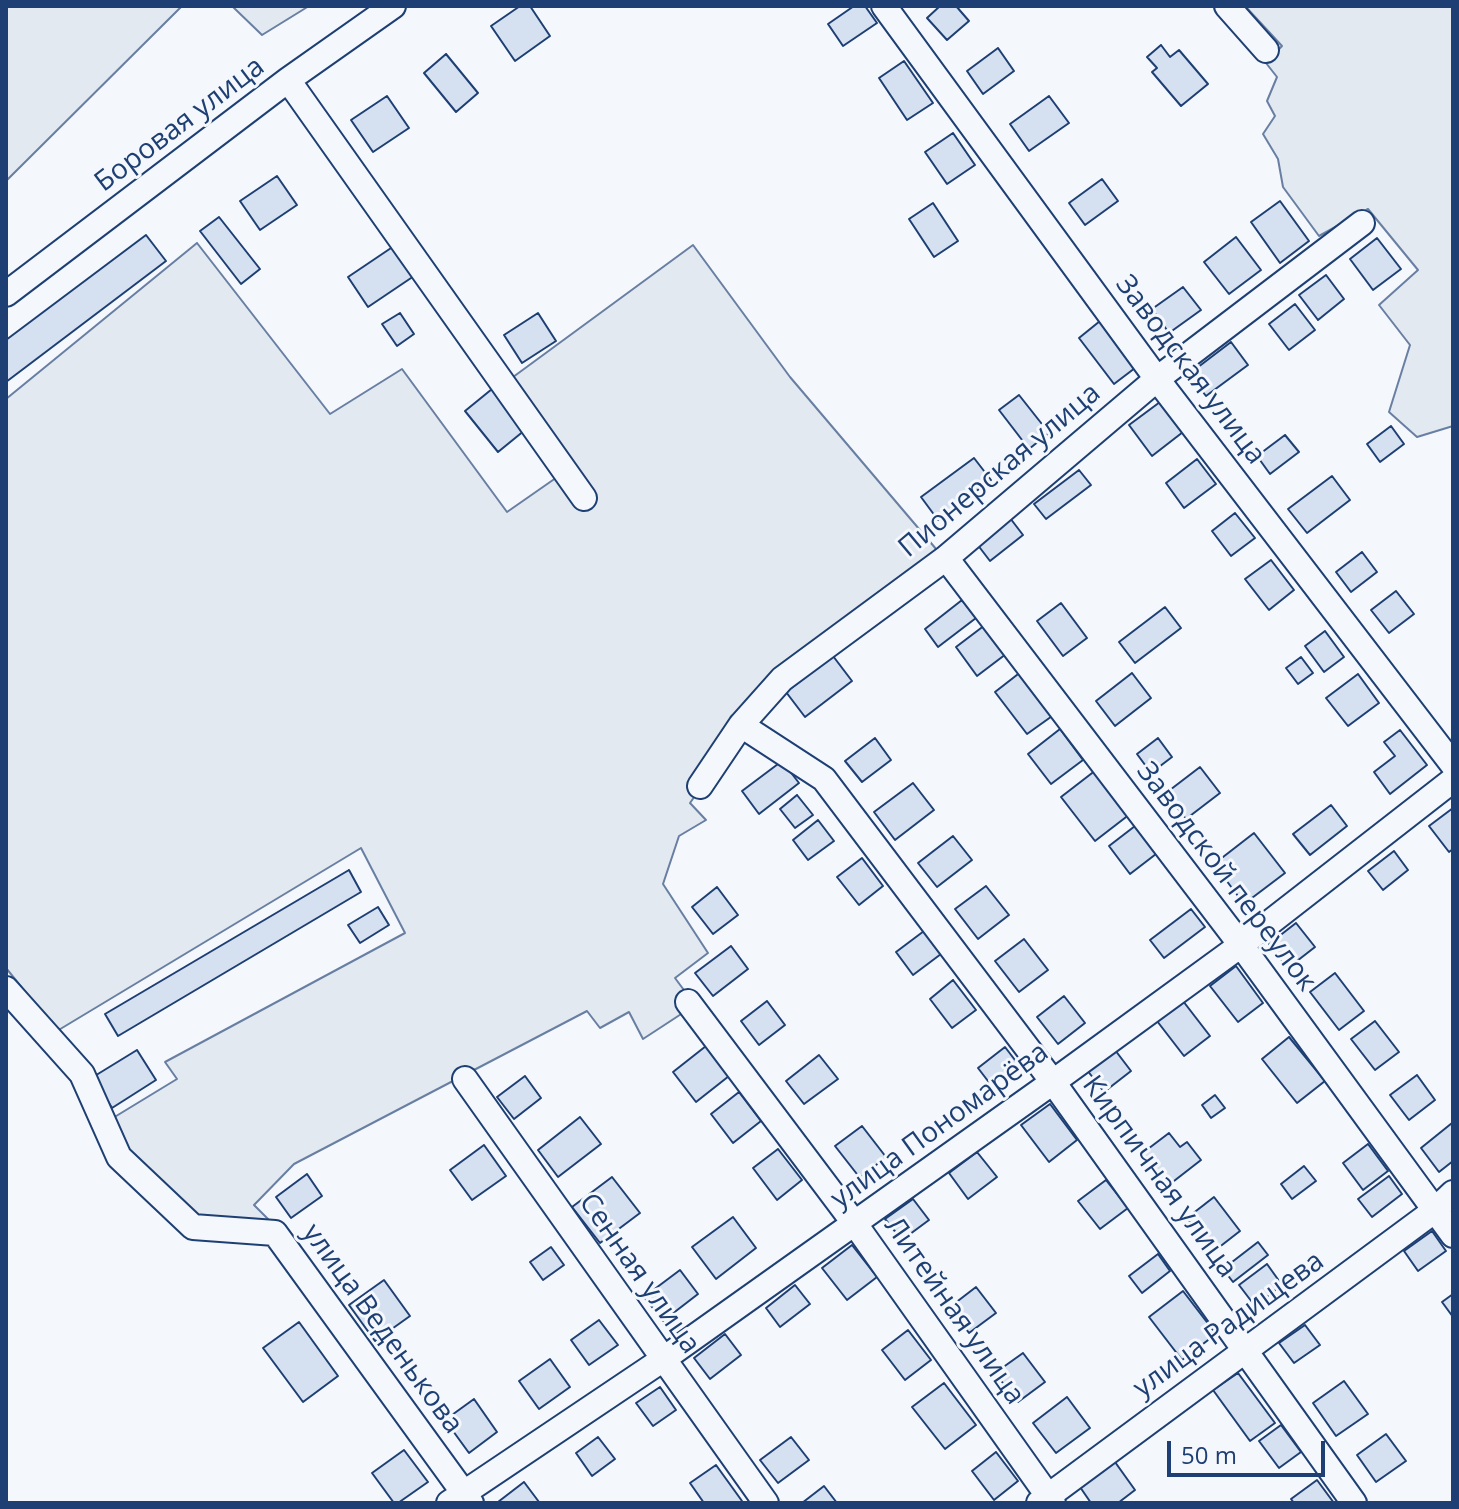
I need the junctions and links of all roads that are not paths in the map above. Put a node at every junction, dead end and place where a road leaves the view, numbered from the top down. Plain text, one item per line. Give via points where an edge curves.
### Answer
1 (393, 6) edge
2 (884, 6) edge
3 (1227, 6) edge
4 (1266, 50) dead end
5 (288, 80) junction
6 (1362, 223) dead end
7 (6, 294) edge
8 (1157, 379) junction
9 (584, 498) dead end
10 (946, 558) junction
11 (741, 725) junction
12 (1453, 765) edge
13 (1453, 780) edge
14 (700, 786) dead end
15 (1241, 945) junction
16 (6, 989) edge
17 (688, 1002) dead end
18 (465, 1079) dead end
19 (1053, 1082) junction
20 (1453, 1193) edge
21 (1434, 1211) junction
22 (855, 1224) junction
23 (1453, 1235) edge
24 (1245, 1349) junction
25 (662, 1360) junction
26 (461, 1499) edge
27 (1047, 1501) edge
28 (766, 1503) edge
29 (1354, 1503) edge

1 - 5 street, Боровая улица
2 - 8 street, Заводская улица
3 - 4 street
5 - 7 street, Боровая улица
5 - 9 street
6 - 8 street, Пионерская улица
8 - 10 street, Пионерская улица
8 - 12 street, Заводская улица
10 - 11 street, Пионерская улица via 782,679
10 - 15 street, Заводской переулок
11 - 14 street, Пионерская улица
11 - 19 street, Кирпичная улица via 824,779
13 - 15 street, улица Пономарёва
15 - 19 street, улица Пономарёва
15 - 21 street, Заводской переулок
16 - 26 street, улица Веденькова via 82,1074 119,1157 193,1227 275,1233
17 - 22 street, Литейная улица
18 - 25 street, Сенная улица
19 - 22 street, улица Пономарёва
19 - 24 street, Кирпичная улица
20 - 21 street, улица Радищева
21 - 23 street, Заводской переулок
21 - 24 street, улица Радищева
22 - 25 street, улица Пономарёва
22 - 27 street, Литейная улица
24 - 27 street, улица Радищева
24 - 29 street, Кирпичная улица
25 - 26 street, улица Пономарёва
25 - 28 street, Сенная улица

